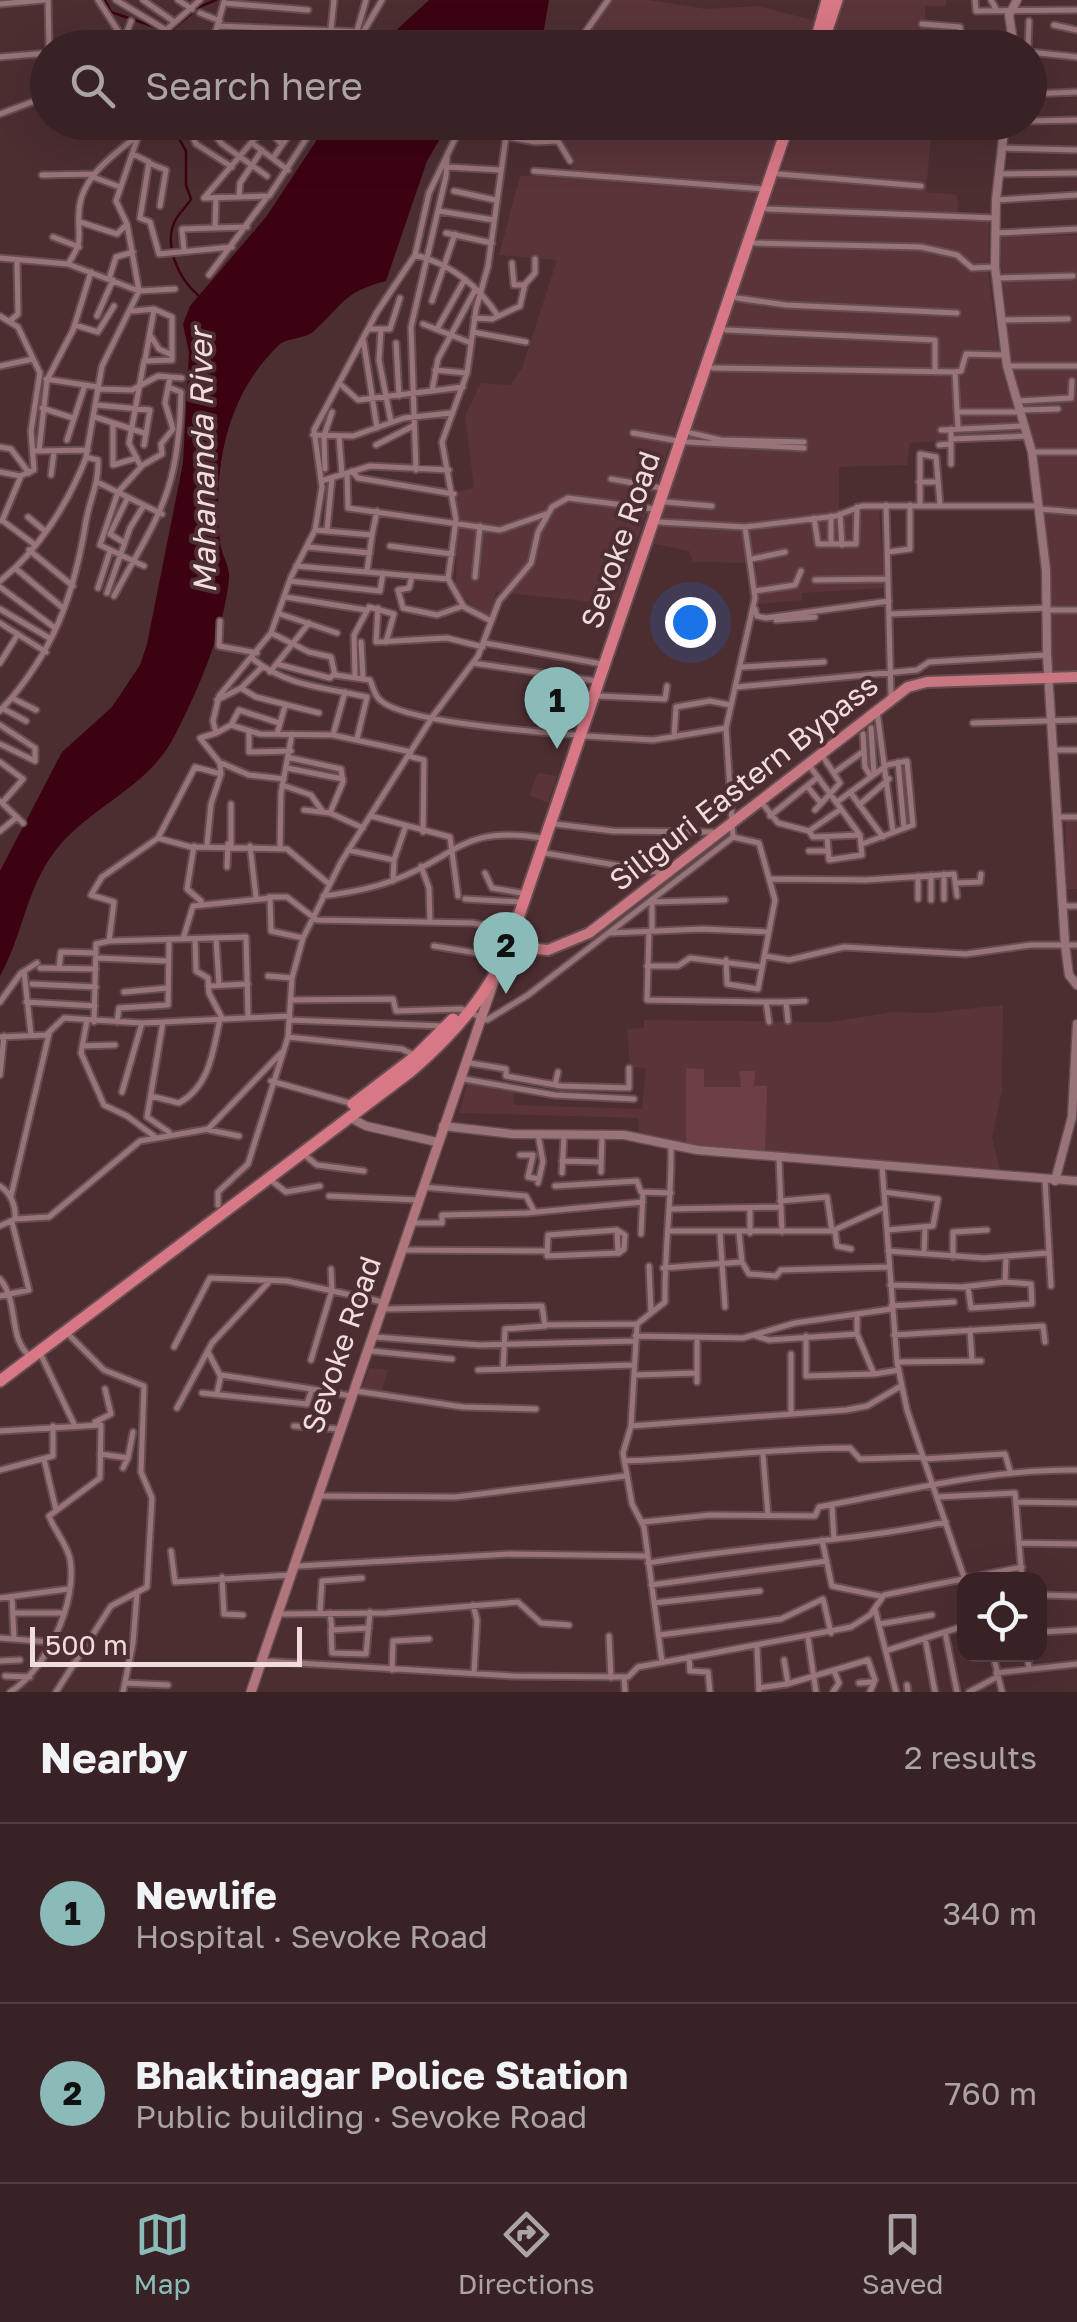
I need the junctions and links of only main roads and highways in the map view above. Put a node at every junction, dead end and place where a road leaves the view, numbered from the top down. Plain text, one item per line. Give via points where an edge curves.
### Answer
1 (827, 0) edge
2 (838, 0) edge
3 (822, 30) edge
4 (826, 30) edge
5 (786, 140) edge
6 (788, 140) edge
7 (686, 439) junction
8 (662, 506) junction
9 (1049, 676) junction
10 (1077, 676) edge
11 (583, 736) junction
12 (730, 821) junction
13 (519, 916) junction
14 (511, 939) junction
15 (476, 1016) junction
16 (351, 1111) junction
17 (445, 1126) junction
18 (425, 1188) junction
19 (392, 1283) junction
20 (384, 1305) junction
21 (32, 1353) junction
22 (0, 1378) edge
23 (353, 1392) junction
24 (319, 1496) junction
25 (294, 1568) junction
26 (264, 1661) junction
27 (253, 1692) edge

1 - 3 highway
2 - 4 highway
5 - 7 highway, Sevoke Road
6 - 7 highway, Sevoke Road
7 - 8 highway, Sevoke Road
8 - 11 highway, Sevoke Road
8 - 11 highway, Sevoke Road
9 - 10 main road, Siliguri Eastern Bypass
9 - 12 main road, Siliguri Eastern Bypass via 908,687
9 - 12 main road, Siliguri Eastern Bypass via 923,680 891,696
11 - 13 highway, Sevoke Road
11 - 13 highway, Sevoke Road
12 - 14 main road, Siliguri Eastern Bypass via 569,939 542,946
12 - 14 main road, Siliguri Eastern Bypass via 574,942 548,950
13 - 14 highway
14 - 15 highway
15 - 16 highway
15 - 16 highway via 446,1027
15 - 17 main road, Sevoke Road
15 - 17 main road, Sevoke Road via 470,1062
16 - 21 highway
16 - 21 highway via 218,1205
17 - 18 main road, Sevoke Road
17 - 18 main road, Sevoke Road
18 - 19 main road, Sevoke Road
18 - 19 main road, Sevoke Road
19 - 20 main road, Sevoke Road
20 - 23 main road, Sevoke Road
20 - 23 main road, Sevoke Road
21 - 22 highway
23 - 24 main road, Sevoke Road
23 - 24 main road, Sevoke Road
24 - 25 main road, Sevoke Road
25 - 26 main road, Sevoke Road
25 - 26 main road, Sevoke Road
26 - 27 main road, Sevoke Road

